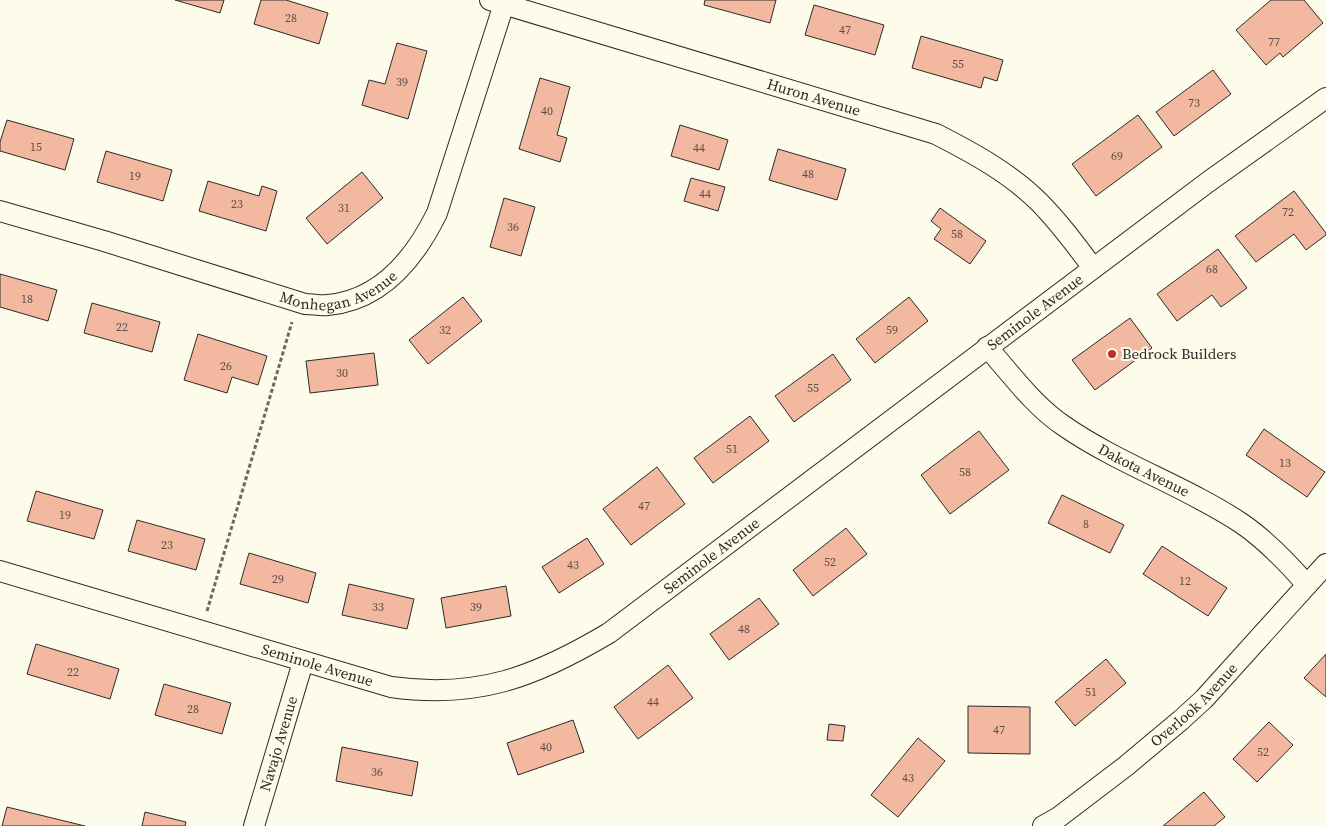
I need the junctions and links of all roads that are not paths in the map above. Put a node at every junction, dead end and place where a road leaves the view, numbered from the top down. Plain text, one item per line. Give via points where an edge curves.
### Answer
1 (497, 2) edge
2 (1326, 98) edge
3 (0, 211) edge
4 (1093, 268) junction
5 (987, 347) junction
6 (1326, 564) edge
7 (0, 571) edge
8 (1307, 585) junction
9 (303, 662) junction
10 (254, 826) edge
11 (1043, 826) edge

1 - 3 street, Monhegan Avenue via 437,213 408,262 388,280 350,301 305,304
1 - 4 street, Huron Avenue via 936,134 1002,171 1038,201
2 - 4 street, Seminole Avenue
4 - 5 street, Seminole Avenue
5 - 8 street, Dakota Avenue via 1043,409 1062,425 1093,445 1243,524
5 - 9 street, Seminole Avenue via 609,633 571,656 493,685 454,690 391,687
6 - 8 street, Overlook Avenue
7 - 9 street, Seminole Avenue
8 - 11 street, Overlook Avenue via 1181,720 1126,766
9 - 10 street, Navajo Avenue

